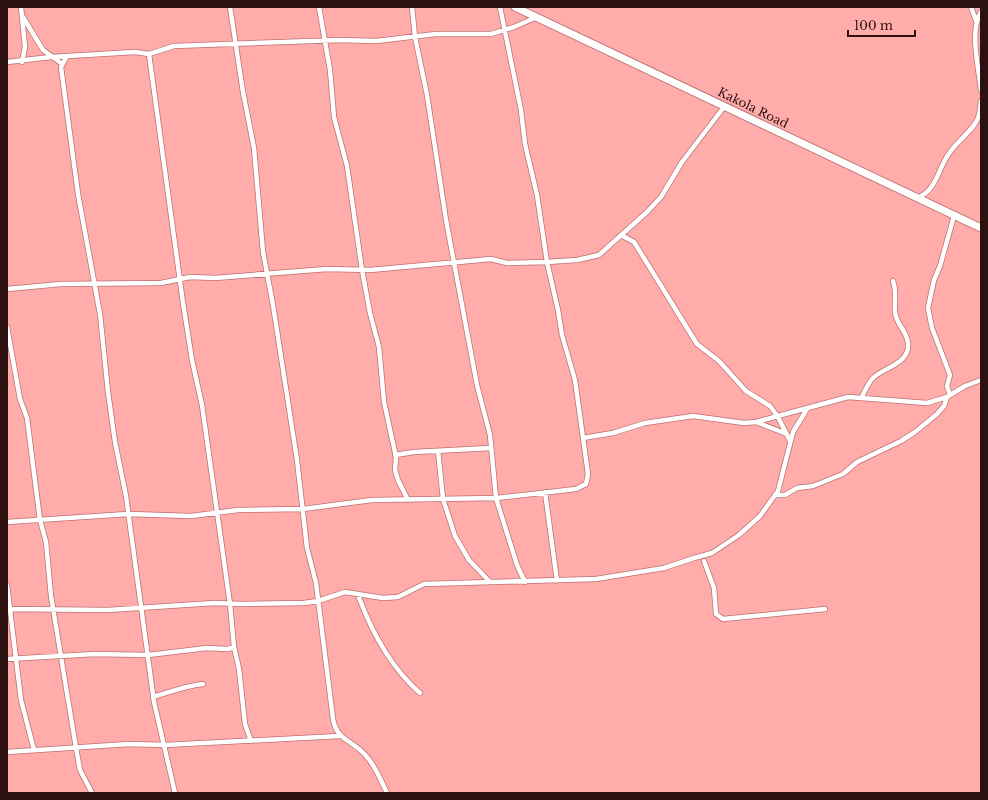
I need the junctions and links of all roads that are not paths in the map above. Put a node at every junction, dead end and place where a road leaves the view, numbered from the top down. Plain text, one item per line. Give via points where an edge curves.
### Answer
1 (21, 7) edge
2 (230, 7) edge
3 (319, 7) edge
4 (412, 7) edge
5 (500, 7) edge
6 (515, 7) edge
7 (971, 7) edge
8 (981, 12) edge
9 (536, 17) junction
10 (23, 18) junction
11 (977, 23) junction
12 (504, 30) junction
13 (415, 37) junction
14 (324, 41) junction
15 (235, 44) junction
16 (149, 54) junction
17 (54, 57) junction
18 (66, 58) junction
19 (7, 62) edge
20 (22, 62) junction
21 (61, 63) junction
22 (981, 90) edge
23 (981, 101) edge
24 (724, 107) junction
25 (916, 198) junction
26 (954, 216) junction
27 (981, 228) edge
28 (621, 235) junction
29 (547, 262) junction
30 (456, 263) junction
31 (362, 270) junction
32 (268, 274) junction
33 (179, 279) junction
34 (893, 281) dead end
35 (94, 284) junction
36 (7, 289) edge
37 (7, 326) edge
38 (981, 380) edge
39 (948, 396) junction
40 (862, 397) junction
41 (807, 409) junction
42 (778, 417) junction
43 (756, 422) junction
44 (787, 434) junction
45 (584, 438) junction
46 (791, 442) junction
47 (491, 448) junction
48 (438, 451) junction
49 (395, 455) junction
50 (545, 492) junction
51 (775, 495) junction
52 (496, 498) junction
53 (443, 499) junction
54 (408, 500) junction
55 (303, 509) junction
56 (217, 513) junction
57 (128, 514) junction
58 (40, 520) junction
59 (7, 522) edge
60 (704, 561) dead end
61 (557, 581) junction
62 (490, 582) junction
63 (525, 582) junction
64 (7, 585) edge
65 (358, 595) junction
66 (318, 601) junction
67 (230, 604) junction
68 (10, 609) junction
69 (142, 609) junction
70 (825, 609) dead end
71 (54, 610) junction
72 (234, 648) junction
73 (148, 655) junction
74 (61, 656) junction
75 (17, 658) junction
76 (7, 659) edge
77 (203, 684) dead end
78 (420, 693) dead end
79 (153, 697) junction
80 (340, 736) junction
81 (251, 741) junction
82 (165, 745) junction
83 (76, 748) junction
84 (34, 750) junction
85 (7, 752) edge
86 (92, 793) edge
87 (175, 793) edge
88 (387, 793) edge

1 - 10 street
2 - 15 street
3 - 14 street
4 - 13 street
5 - 12 street
6 - 9 main road, Kakola Road
7 - 11 street
8 - 11 street
9 - 12 street
9 - 24 main road, Kakola Road
10 - 17 street via 43,50
10 - 20 street via 25,47
11 - 22 street via 977,63
12 - 13 street via 491,34
12 - 29 street via 537,195
13 - 14 street via 376,42
13 - 30 street via 427,95 446,220
14 - 15 street
14 - 31 street via 330,70 334,116 352,191
15 - 16 street via 174,46
15 - 32 street via 254,148 263,252
16 - 18 street via 135,52
16 - 33 street
17 - 18 street
17 - 20 street
17 - 21 street
18 - 21 street
19 - 20 street
21 - 35 street via 75,175
23 - 25 street via 977,121 948,154 927,194
24 - 25 main road, Kakola Road
24 - 28 street via 682,162 661,197
25 - 26 main road, Kakola Road
26 - 27 main road, Kakola Road
26 - 39 street via 928,308 932,328 950,375
28 - 29 street via 599,255 578,260
28 - 42 street via 634,242 697,344 719,361 746,391 770,406
29 - 30 street via 508,263 491,259
29 - 45 street via 562,335 575,380
30 - 31 street
30 - 47 street
31 - 32 street via 327,268
31 - 49 street via 379,347 386,414
32 - 33 street
32 - 55 street
33 - 35 street via 161,283
33 - 56 street via 202,405
34 - 40 street via 896,296 894,311 907,337 908,346 899,363 872,379
35 - 36 street via 41,285
35 - 57 street via 115,442
37 - 58 street via 20,399 26,418
38 - 39 street via 964,386
39 - 40 street via 927,403
39 - 51 street via 944,406 933,418 901,441 862,459 834,479 797,488 785,495
40 - 41 street via 838,399
41 - 42 street
41 - 46 street via 796,426
42 - 43 street
42 - 44 street
43 - 44 street
43 - 45 street via 744,423 693,416 645,422 613,433
44 - 46 street
45 - 50 street via 588,474 586,484 576,490
46 - 51 street
47 - 48 street
47 - 52 street
48 - 49 street
48 - 53 street
49 - 54 street via 396,475
50 - 52 street
50 - 61 street
51 - 61 street via 760,516 712,553 664,568 596,579
52 - 53 street
52 - 63 street via 517,565
53 - 54 street
53 - 62 street via 464,554
54 - 55 street via 372,500
55 - 56 street via 238,510
55 - 66 street via 307,548
56 - 57 street via 191,516
56 - 67 street
57 - 58 street
57 - 69 street
58 - 59 street
58 - 71 street via 46,542
60 - 70 street via 714,588 716,614 723,619
61 - 63 street
62 - 63 street
62 - 65 street via 424,584 398,597
64 - 68 street
65 - 66 street via 343,592
65 - 78 street via 370,626 407,681
66 - 67 street
66 - 80 street via 333,719
67 - 69 street via 173,604
67 - 72 street
68 - 71 street
68 - 75 street
69 - 71 street
69 - 73 street
71 - 74 street
72 - 73 street via 207,648
72 - 81 street via 245,724
73 - 74 street
73 - 79 street
74 - 75 street
74 - 83 street
75 - 76 street
75 - 84 street via 21,700
77 - 79 street via 183,687
79 - 82 street
80 - 81 street
80 - 88 street via 366,755
81 - 82 street
82 - 83 street via 129,744
82 - 87 street
83 - 84 street
83 - 86 street via 80,770
84 - 85 street

